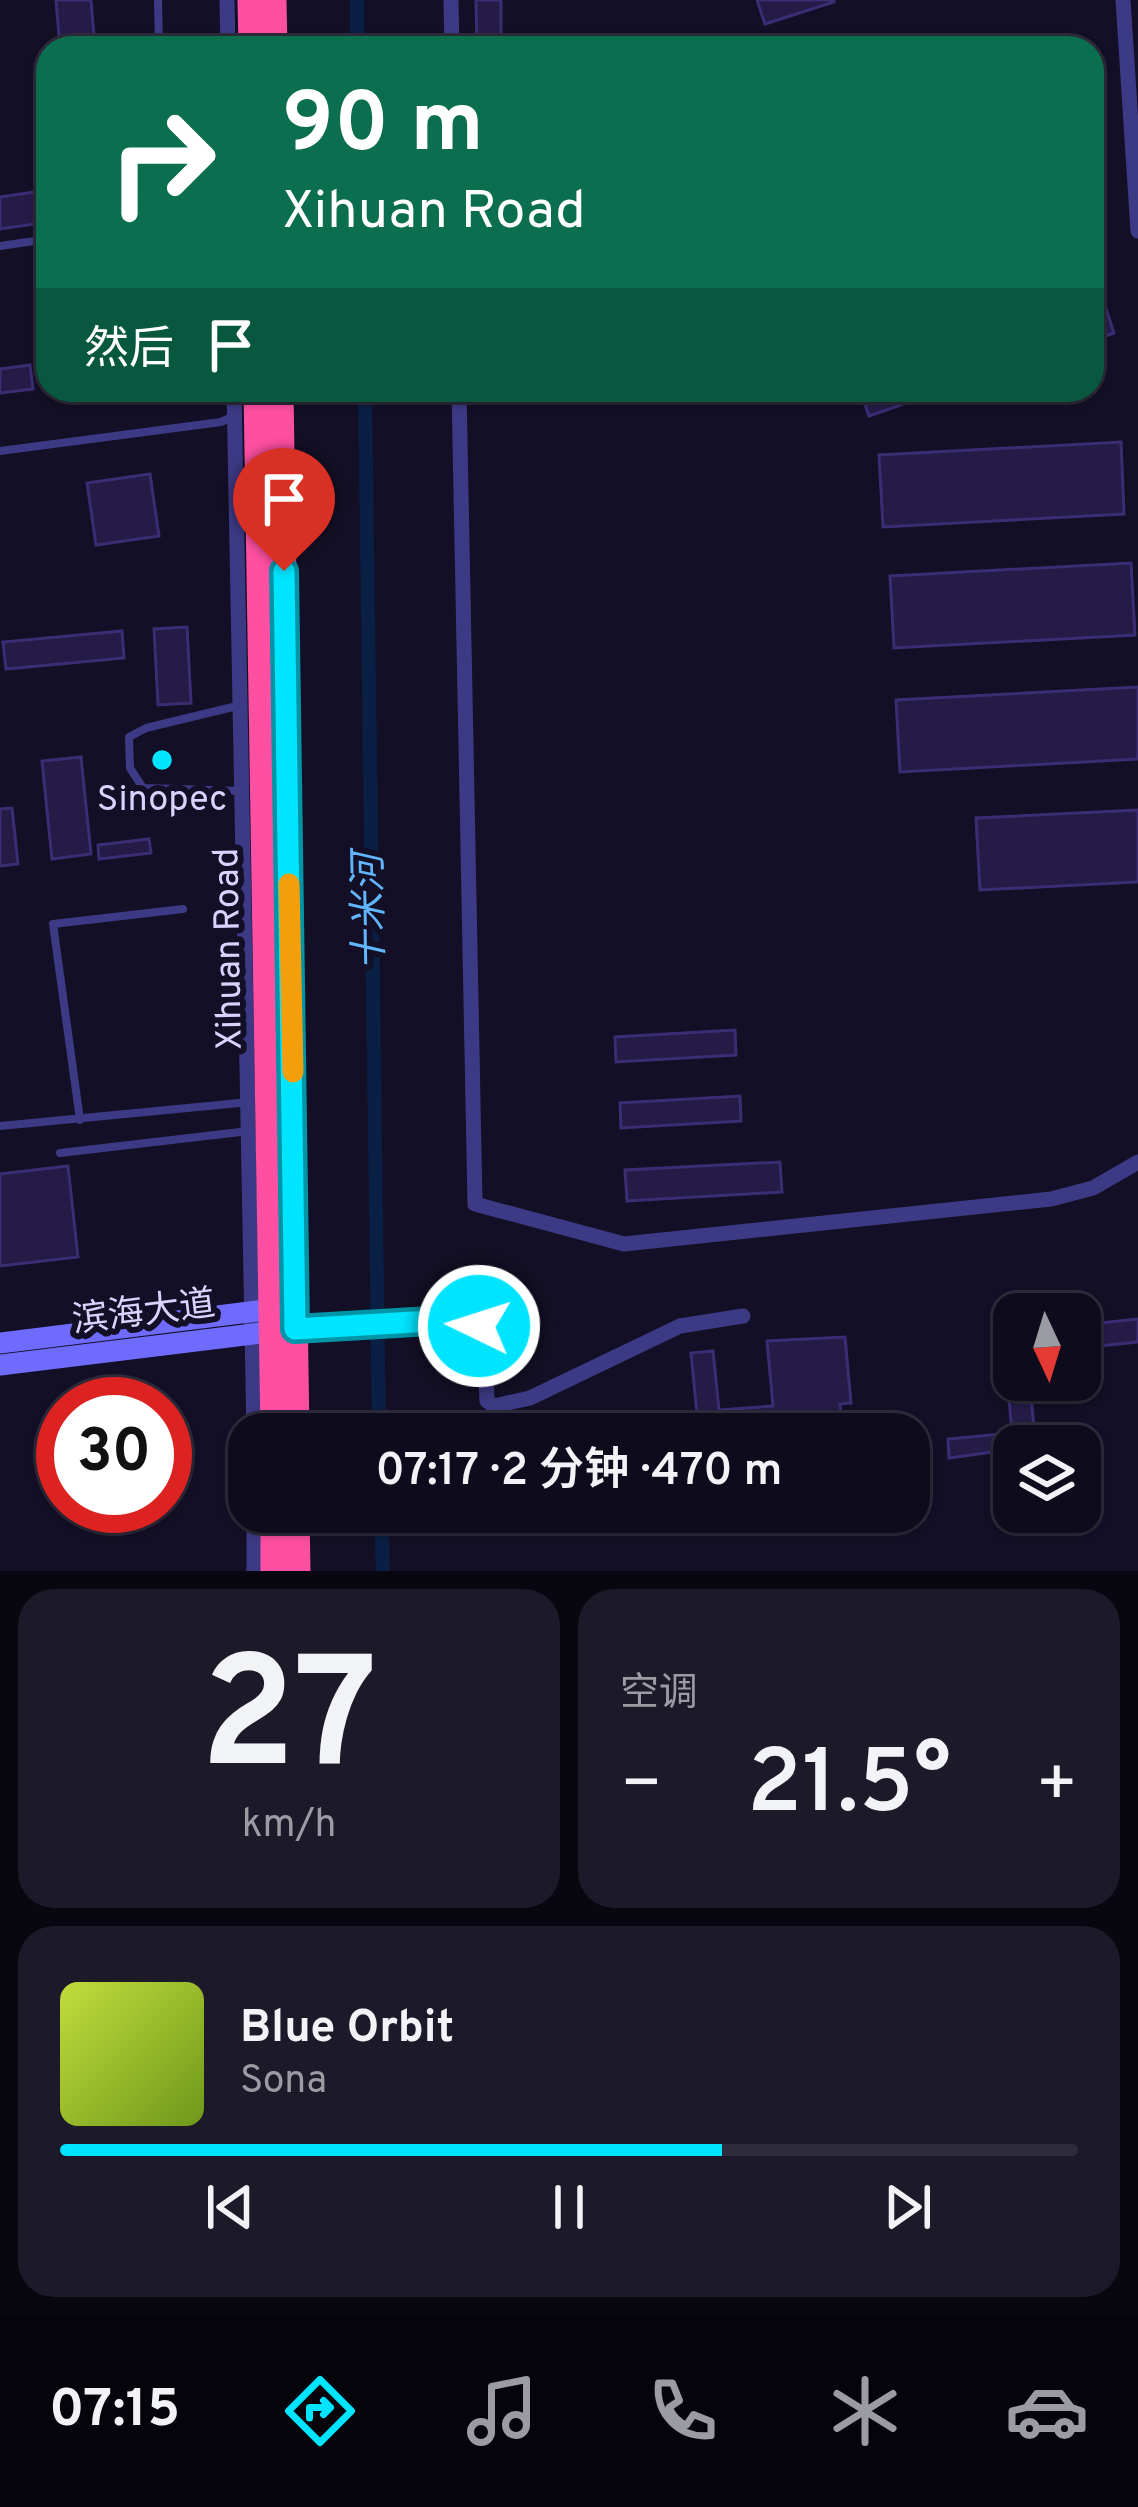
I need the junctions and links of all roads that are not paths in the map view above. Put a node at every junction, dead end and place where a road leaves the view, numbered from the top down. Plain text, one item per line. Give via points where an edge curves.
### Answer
1 (158, 0) edge
2 (227, 0) edge
3 (251, 0) edge
4 (273, 0) edge
5 (451, 0) edge
6 (1123, 0) edge
7 (159, 36) edge
8 (228, 36) edge
9 (252, 36) edge
10 (274, 36) edge
11 (452, 36) edge
12 (1138, 232) edge
13 (36, 241) edge
14 (0, 246) edge
15 (254, 402) edge
16 (257, 402) edge
17 (257, 402) edge
18 (459, 402) edge
19 (0, 452) edge
20 (250, 703) junction
21 (252, 790) junction
22 (183, 909) dead end
23 (271, 1117) junction
24 (80, 1120) junction
25 (0, 1126) edge
26 (60, 1153) dead end
27 (1138, 1162) edge
28 (743, 1316) dead end
29 (270, 1323) junction
30 (0, 1343) edge
31 (0, 1365) edge
32 (257, 1413) edge
33 (273, 1413) edge
34 (291, 1413) edge
35 (254, 1533) edge
36 (274, 1533) edge
37 (296, 1533) edge
38 (254, 1571) edge
39 (274, 1571) edge
40 (297, 1571) edge

1 - 7 lane
2 - 8 street
3 - 9 highway
4 - 10 highway
5 - 11 street
6 - 12 street
13 - 14 lane
15 - 19 lane via 221,422
16 - 20 highway, Xihuan Road
17 - 23 highway, Xihuan Road
18 - 27 street via 475,1204 624,1244 1051,1199 1093,1189
20 - 21 highway, Xihuan Road
20 - 21 lane via 129,737 130,768 143,788
21 - 23 highway, Xihuan Road
22 - 24 lane via 53,924
23 - 24 lane
23 - 26 lane
23 - 29 highway, Xihuan Road
24 - 25 lane
28 - 29 street via 680,1326 530,1398 494,1406 479,1326 465,1319 336,1328
29 - 30 main road
29 - 31 main road, 滨海大道
29 - 32 street
29 - 33 highway, Xihuan Road
29 - 34 highway, Xihuan Road
35 - 38 street
36 - 39 highway
37 - 40 highway

